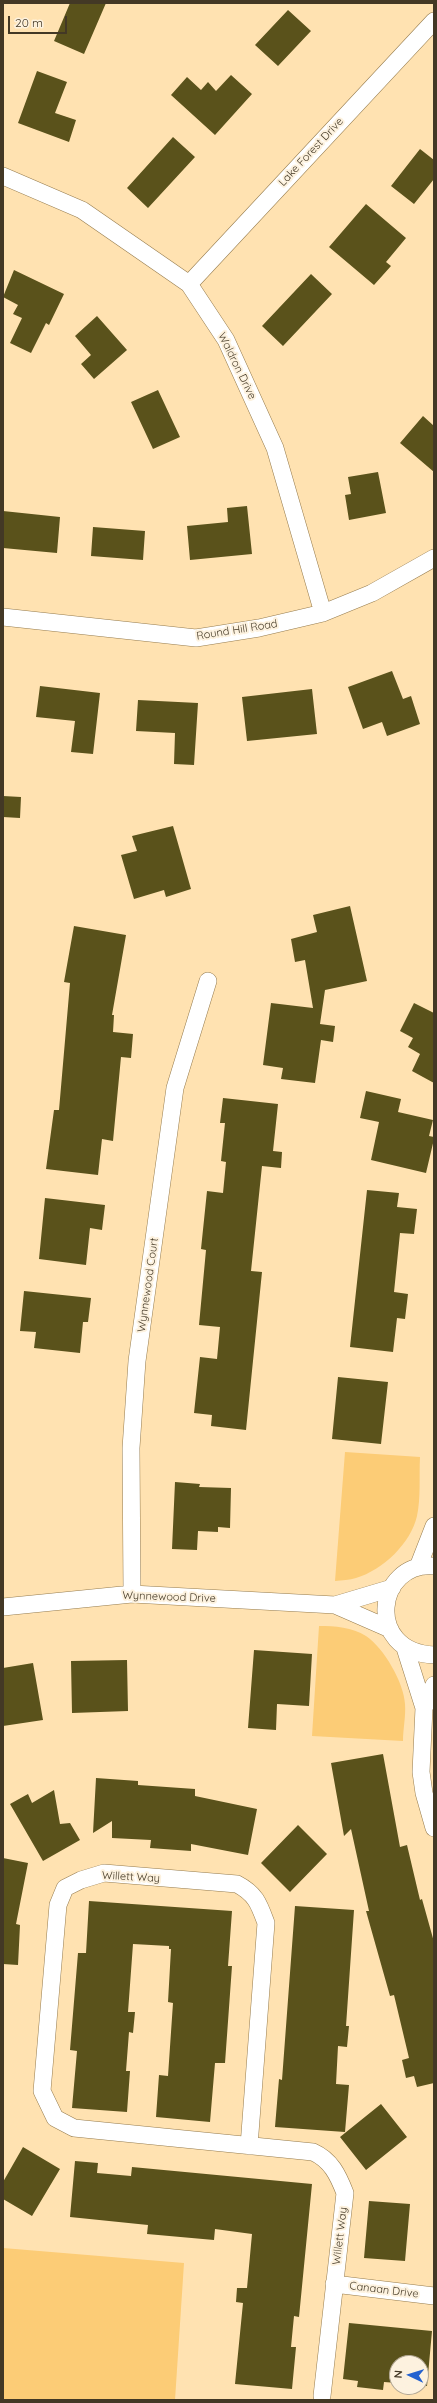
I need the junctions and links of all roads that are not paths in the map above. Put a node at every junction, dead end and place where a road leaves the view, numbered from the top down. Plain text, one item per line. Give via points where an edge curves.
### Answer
1 (434, 21) edge
2 (3, 176) edge
3 (189, 284) junction
4 (434, 558) edge
5 (323, 613) junction
6 (3, 617) edge
7 (208, 981) dead end
8 (434, 1526) edge
9 (426, 1567) edge
10 (392, 1588) junction
11 (132, 1594) junction
12 (334, 1606) junction
13 (3, 1607) edge
14 (390, 1630) junction
15 (405, 1648) junction
16 (434, 1654) edge
17 (434, 1685) edge
18 (424, 1708) junction
19 (434, 1828) edge
20 (249, 2146) junction
21 (334, 2284) junction
22 (434, 2296) edge
23 (322, 2396) dead end

1 - 3 street, Lake Forest Drive
2 - 3 street, Waldron Drive via 82,210
3 - 5 street, Waldron Drive via 226,340 275,448
4 - 5 street, Round Hill Road via 372,593
5 - 6 street, Round Hill Road via 259,628 196,638
7 - 11 street, Wynnewood Court via 175,1088 137,1361 131,1448
8 - 9 street
9 - 10 street, Wynnewood Drive via 405,1573
10 - 12 street, Wynnewood Drive
10 - 14 street, Wynnewood Drive via 385,1608
11 - 12 street, Wynnewood Drive
11 - 13 street, Wynnewood Drive
12 - 14 street, Wynnewood Drive
14 - 15 street, Wynnewood Drive
15 - 16 street via 419,1654
15 - 18 street
17 - 18 street
18 - 19 street via 421,1772
20 - 20 street, Willett Way via 74,2128 55,2118 42,2091 58,1905 65,1888 81,1880 104,1874 237,1884 250,1891 259,1904 266,1923
20 - 21 street, Willett Way via 313,2152 323,2157 337,2174 345,2193
21 - 22 street, Canaan Drive
21 - 23 street, Willett Way

